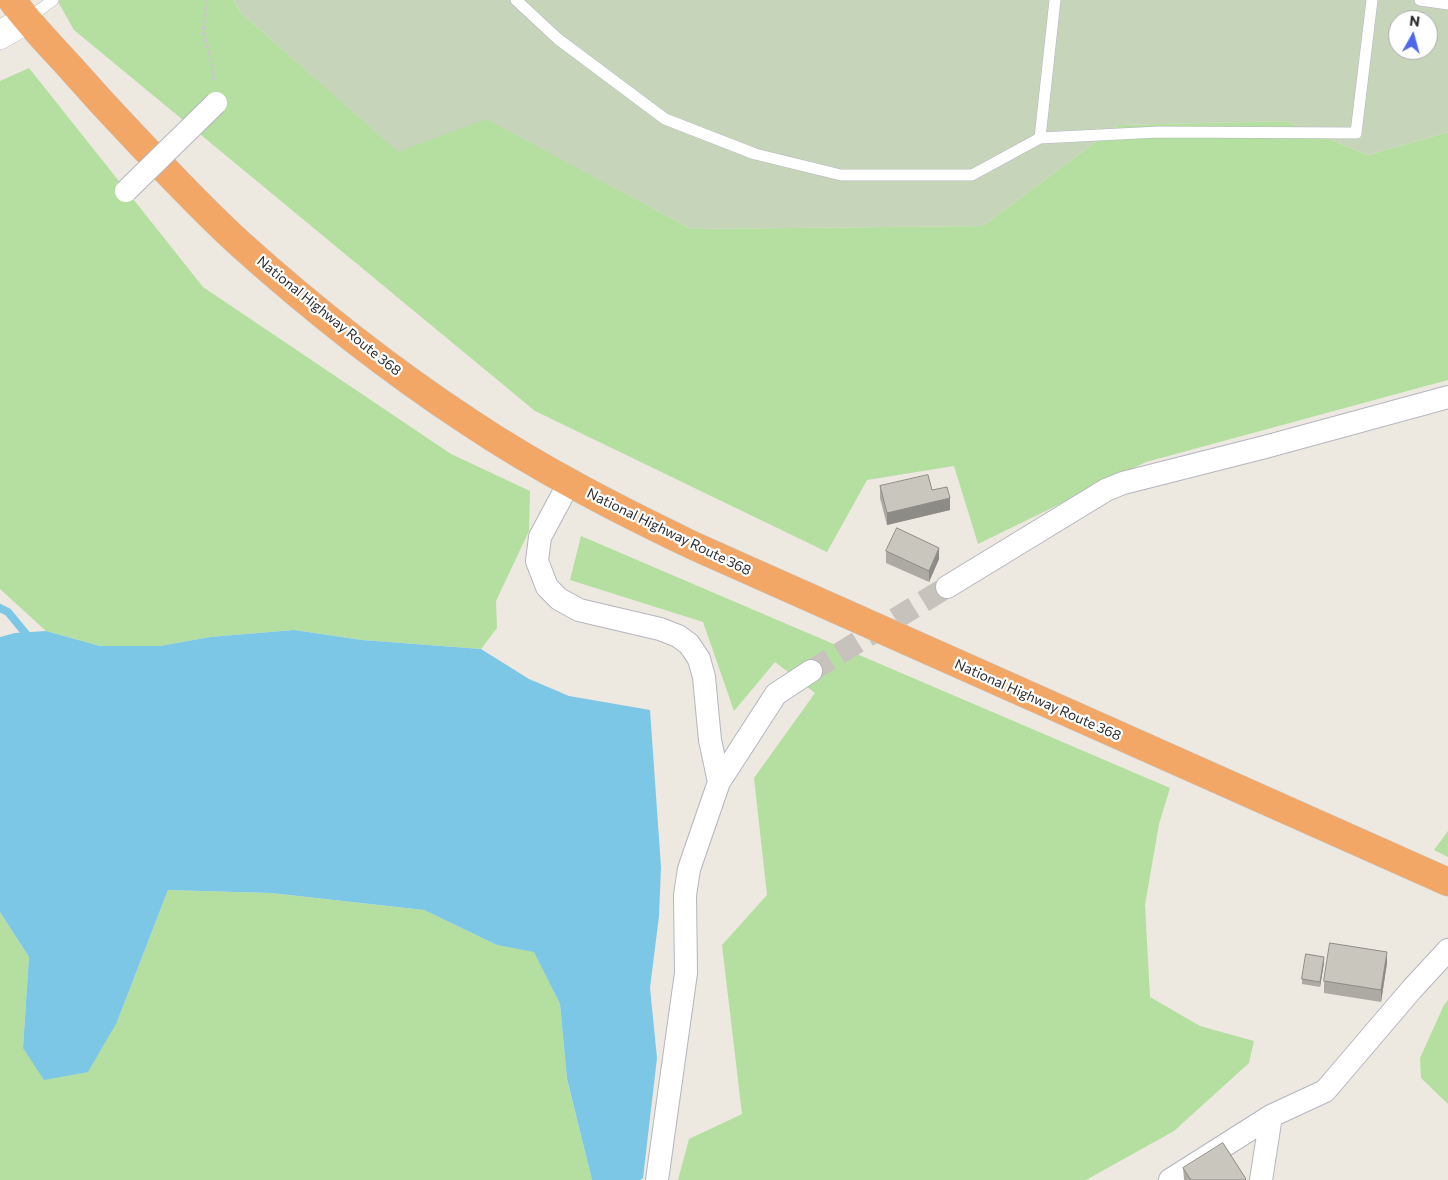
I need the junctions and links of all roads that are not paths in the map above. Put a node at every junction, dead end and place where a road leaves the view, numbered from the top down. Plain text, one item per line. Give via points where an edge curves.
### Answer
1 (53, 0) edge
2 (516, 0) edge
3 (1055, 0) edge
4 (1372, 0) edge
5 (1420, 0) edge
6 (1432, 1) edge
7 (1448, 4) edge
8 (19, 10) edge
9 (0, 34) edge
10 (216, 103) road end
11 (1040, 138) junction
12 (126, 191) dead end
13 (1448, 398) edge
14 (569, 483) junction
15 (947, 587) tunnel mouth
16 (811, 671) tunnel mouth
17 (719, 782) junction
18 (1448, 882) edge
19 (1448, 950) edge
20 (1271, 1116) junction
21 (657, 1180) edge
22 (1170, 1180) edge
23 (1261, 1180) edge

1 - 8 lane
2 - 11 lane via 558,39 665,119 755,154 841,175 972,175
3 - 11 lane
4 - 11 lane via 1356,133 1159,132
5 - 6 lane
6 - 7 lane
8 - 9 street
8 - 14 highway, National Highway Route 368 via 121,123 238,242 394,369 469,422
10 - 12 street, bridge
13 - 15 street via 1123,483 1106,490
14 - 17 street via 540,537 537,561 547,587 559,599 580,610 660,629 689,644 700,659 704,677 710,740
14 - 18 highway, National Highway Route 368 via 703,550
16 - 17 street via 776,694
17 - 21 street via 689,869 685,895 686,973
19 - 20 street via 1325,1091
20 - 22 street
20 - 23 street

